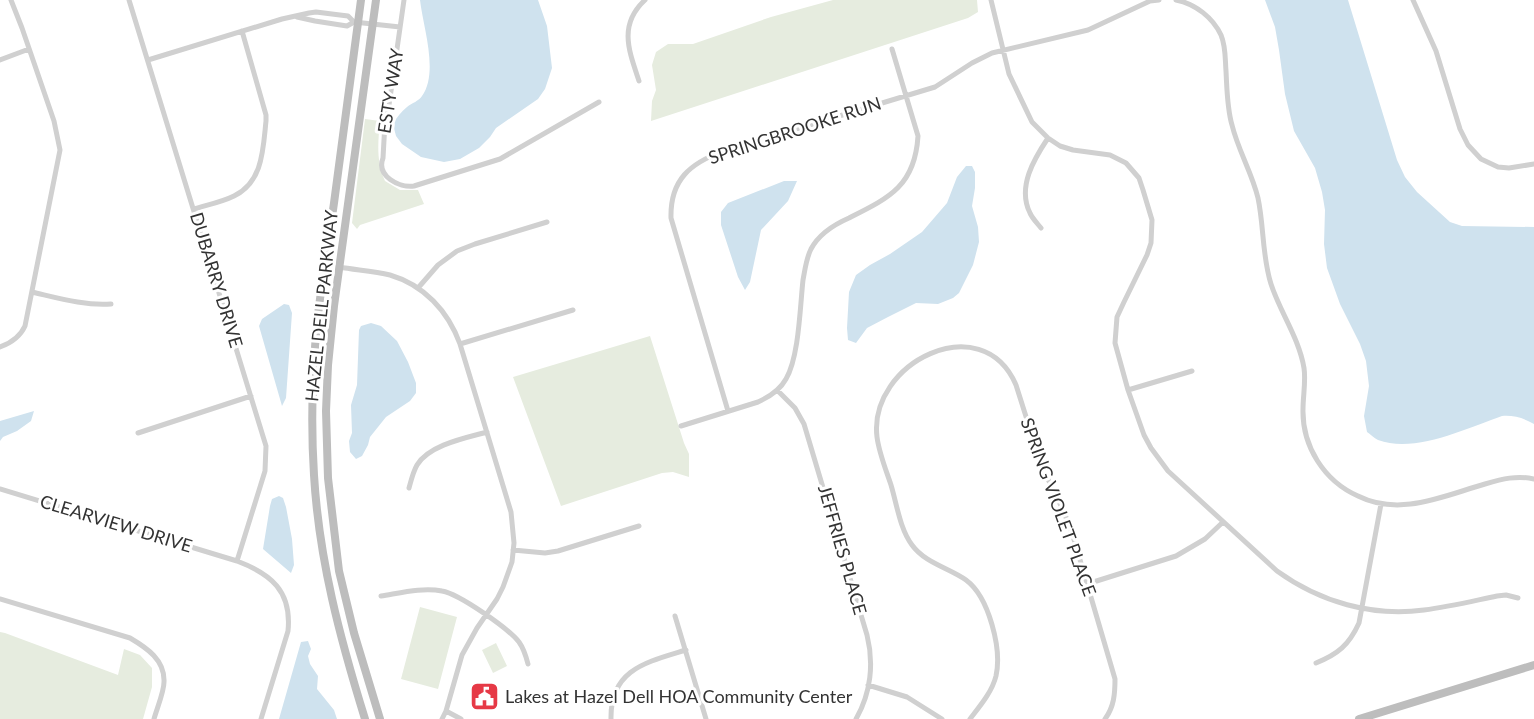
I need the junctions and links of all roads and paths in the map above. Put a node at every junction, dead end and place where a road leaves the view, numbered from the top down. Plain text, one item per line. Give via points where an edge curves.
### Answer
1 (11, 0) edge
2 (129, 0) edge
3 (362, 0) edge
4 (376, 0) edge
5 (404, 0) edge
6 (645, 0) edge
7 (991, 0) edge
8 (1159, 0) edge
9 (1176, 0) edge
10 (1413, 0) edge
11 (296, 16) junction
12 (356, 22) junction
13 (372, 24) junction
14 (400, 27) junction
15 (242, 31) junction
16 (29, 49) junction
17 (892, 49) dead end
18 (1003, 51) junction
19 (0, 60) edge
20 (148, 60) junction
21 (639, 81) dead end
22 (907, 96) junction
23 (599, 102) dead end
24 (1048, 138) junction
25 (1534, 164) edge
26 (194, 209) junction
27 (547, 222) dead end
28 (1041, 228) dead end
29 (339, 267) junction
30 (418, 288) junction
31 (32, 292) junction
32 (111, 304) dead end
33 (573, 310) dead end
34 (460, 345) junction
35 (0, 347) edge
36 (1192, 371) dead end
37 (777, 390) junction
38 (1128, 390) junction
39 (251, 396) junction
40 (728, 411) junction
41 (681, 426) dead end
42 (487, 432) junction
43 (138, 433) dead end
44 (1534, 479) edge
45 (409, 488) dead end
46 (0, 489) edge
47 (1381, 504) junction
48 (1223, 522) junction
49 (639, 526) dead end
50 (513, 550) junction
51 (234, 560) junction
52 (1087, 584) junction
53 (381, 596) dead end
54 (1518, 598) dead end
55 (0, 599) edge
56 (1362, 608) junction
57 (486, 615) junction
58 (675, 616) dead end
59 (686, 650) junction
60 (1316, 663) dead end
61 (528, 664) dead end
62 (1534, 664) edge
63 (868, 685) junction
64 (446, 711) junction
65 (154, 719) edge
66 (261, 719) edge
67 (365, 719) edge
68 (380, 719) edge
69 (442, 719) edge
70 (461, 719) edge
71 (611, 719) edge
72 (706, 719) edge
73 (856, 719) edge
74 (942, 719) edge
75 (970, 719) edge
76 (1105, 719) edge
77 (1359, 719) edge

1 - 16 street
2 - 20 street, DUBARRY DRIVE
3 - 12 main road, HAZEL DELL PARKWAY
4 - 13 main road, HAZEL DELL PARKWAY
5 - 14 street, ESTY WAY
6 - 21 street via 634,14 627,39
7 - 18 street
8 - 18 street, SPRINGBROOKE RUN via 1088,30
9 - 47 street via 1188,3 1211,19 1226,50 1230,117 1258,199 1268,274 1304,368 1303,424 1314,457 1337,483 1357,496
10 - 25 street via 1436,51 1468,145 1481,159 1498,166
11 - 12 street via 347,26
11 - 12 street via 316,12 348,16
11 - 15 street
12 - 13 street
12 - 67 main road, HAZEL DELL PARKWAY via 318,313 312,421 324,559 338,626
13 - 14 street
13 - 29 main road, HAZEL DELL PARKWAY
14 - 23 street, ESTY WAY via 381,162 389,179 403,186 493,162
15 - 20 street
15 - 26 street via 266,115 259,167 242,192
16 - 19 street
16 - 31 street via 60,150
17 - 22 street
18 - 22 street, SPRINGBROOKE RUN via 981,57 941,84
18 - 24 street via 1026,112
20 - 26 street, DUBARRY DRIVE
22 - 37 street via 918,136 909,174 893,192 832,226 814,242 805,269 793,362
22 - 40 street, SPRINGBROOKE RUN via 710,156 689,168 675,188 670,218
24 - 28 street via 1026,183 1028,210
24 - 38 street via 1060,146 1110,155 1126,163 1139,178 1149,207 1151,243 1120,309 1115,331 1117,355
26 - 39 street, DUBARRY DRIVE
27 - 30 street via 457,251
29 - 30 street via 390,275
29 - 68 main road, HAZEL DELL PARKWAY via 327,379 328,478 339,571
30 - 34 street via 446,316
31 - 32 street
31 - 35 street via 22,331
33 - 34 street
34 - 42 street
36 - 38 street
37 - 40 street via 764,399
37 - 63 street, JEFFRIES PLACE via 804,424 867,635
38 - 48 street via 1144,435 1160,461
39 - 43 street
39 - 51 street, DUBARRY DRIVE via 267,459
40 - 41 street
42 - 45 street via 431,451 418,463
42 - 50 street via 511,512
44 - 47 street via 1516,476 1415,504
46 - 51 street, CLEARVIEW DRIVE
47 - 56 street
48 - 52 street via 1205,539 1176,556
48 - 56 street via 1291,581 1313,593
49 - 50 street via 558,551
50 - 57 street via 503,587
51 - 66 street, CLEARVIEW DRIVE via 271,578 282,593 288,615 288,631
52 - 75 street, SPRING VIOLET PLACE via 1012,376 1001,362 978,349 952,347 919,360 897,376 883,398 876,424 878,444 908,539 928,559 972,585 984,603 997,648 991,690
52 - 76 street, SPRING VIOLET PLACE via 1115,679 1116,694
53 - 57 street via 438,590 454,594
54 - 56 street via 1497,596 1409,612
55 - 65 street via 130,639 149,650 158,660 164,682
56 - 60 street via 1345,646
57 - 61 street via 517,640
57 - 64 street via 462,656
58 - 59 street
59 - 71 street via 646,662 626,676 617,688
59 - 72 street
62 - 77 main road
63 - 73 street, JEFFRIES PLACE
63 - 74 street via 907,697
64 - 69 street
64 - 70 street

